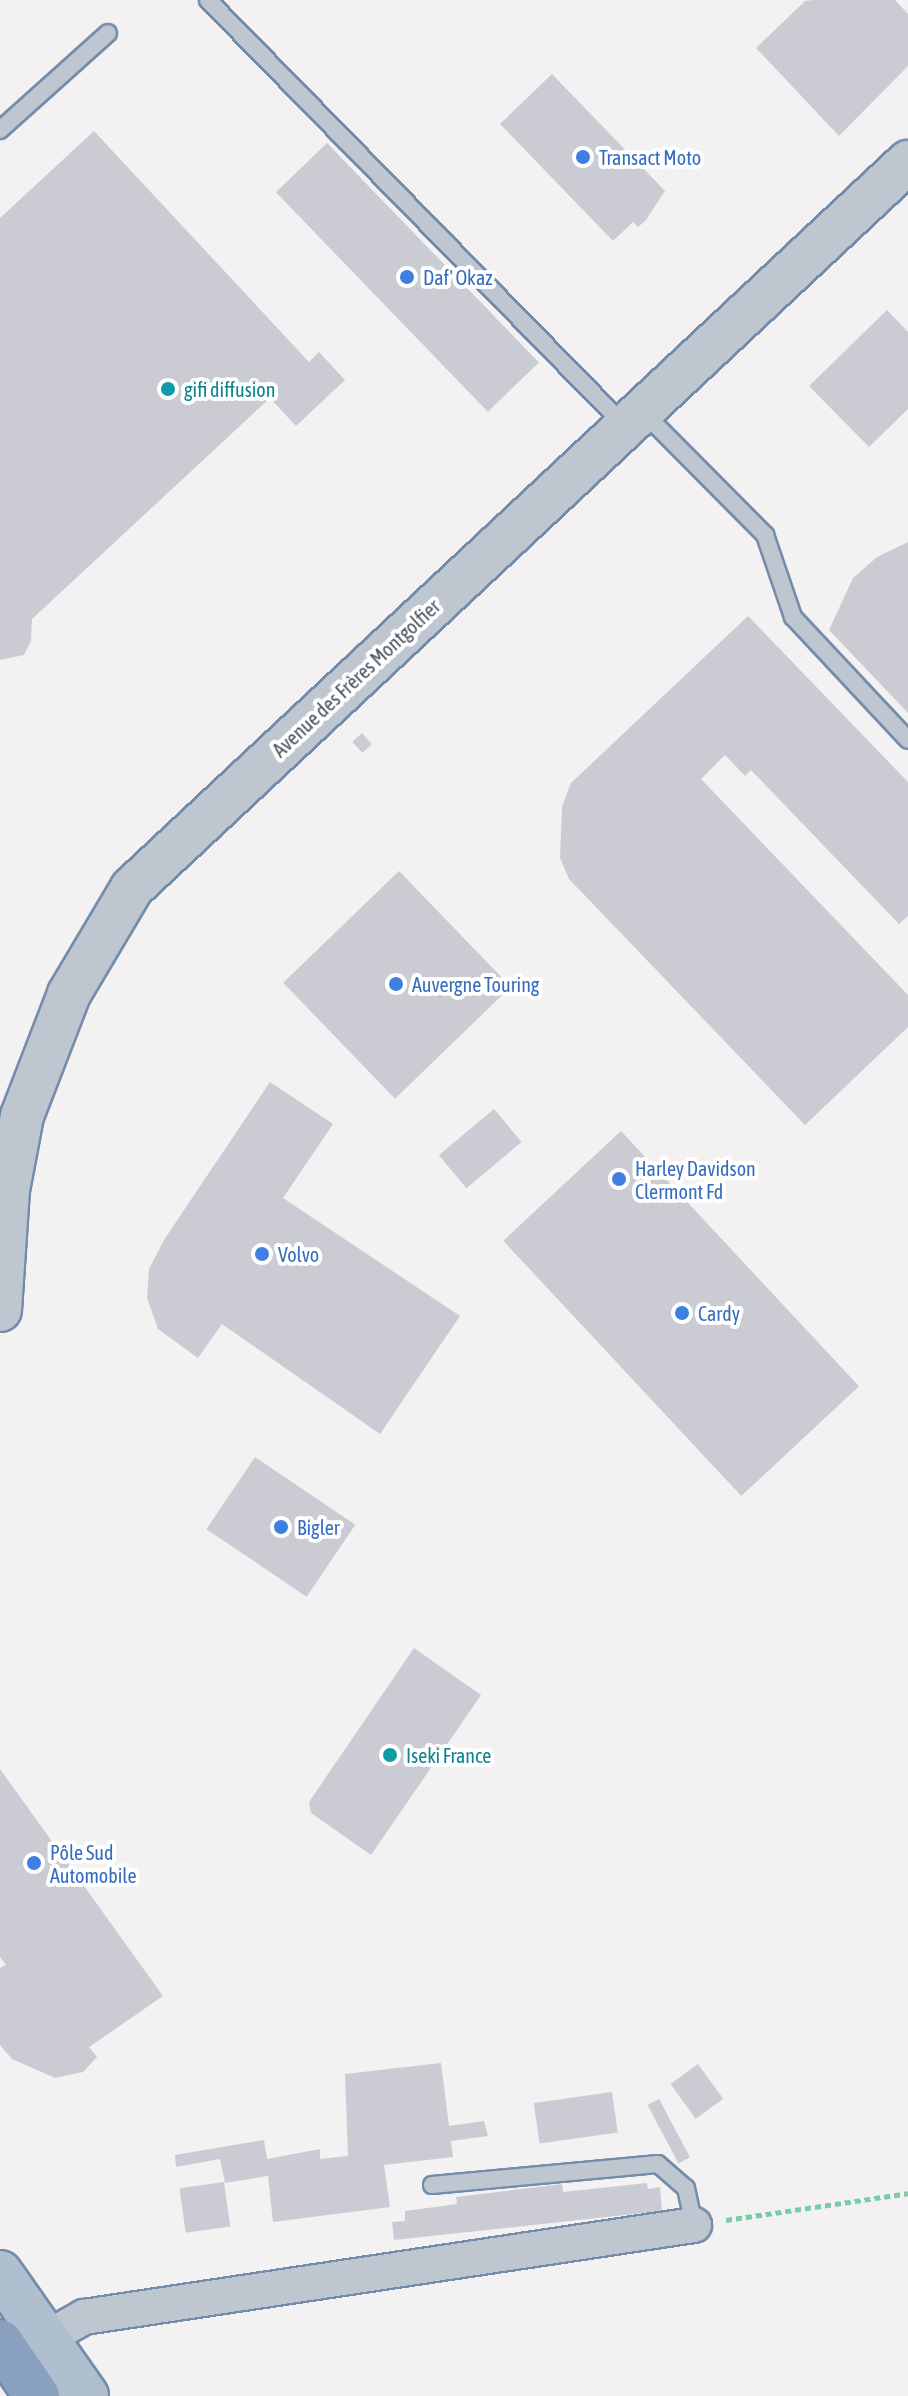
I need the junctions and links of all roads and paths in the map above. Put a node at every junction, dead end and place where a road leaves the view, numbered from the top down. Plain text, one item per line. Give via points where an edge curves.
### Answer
1 (208, 0) edge
2 (108, 33) dead end
3 (0, 130) edge
4 (908, 162) edge
5 (634, 418) junction
6 (908, 740) edge
7 (0, 1310) edge
8 (432, 2185) dead end
9 (908, 2193) edge
10 (694, 2225) junction
11 (0, 2273) edge
12 (45, 2339) junction
13 (0, 2342) edge
14 (0, 2377) edge
15 (12, 2396) edge
16 (37, 2396) edge
17 (86, 2396) edge

1 - 5 lane
2 - 3 lane
4 - 5 street, Avenue des Frères Montgolfier
5 - 6 lane via 765,535 793,617
5 - 7 street, Avenue des Frères Montgolfier via 132,888 69,994 22,1116 8,1190
8 - 10 lane via 658,2164 686,2188
9 - 10 path
10 - 12 street via 84,2317
11 - 12 main road
12 - 17 main road
13 - 16 highway
14 - 15 main road

